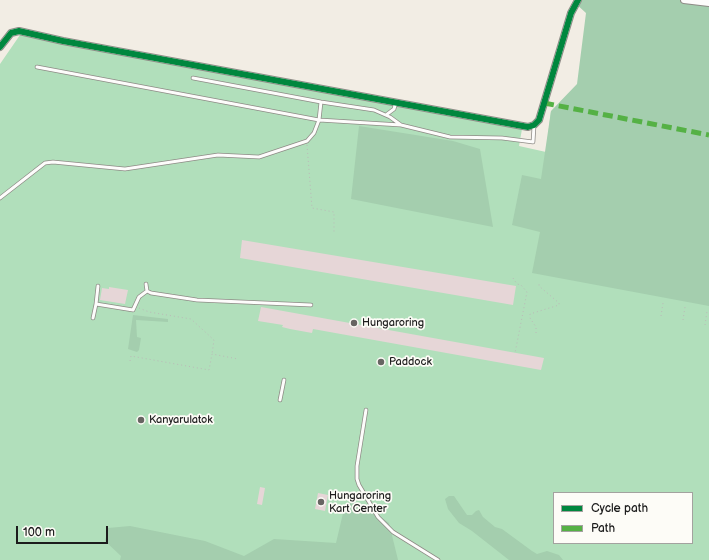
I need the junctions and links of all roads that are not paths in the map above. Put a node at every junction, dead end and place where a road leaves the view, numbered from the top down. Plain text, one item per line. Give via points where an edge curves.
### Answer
1 (578, 0) edge
2 (684, 0) edge
3 (709, 3) edge
4 (0, 48) edge
5 (37, 67) dead end
6 (193, 78) dead end
7 (321, 102) junction
8 (396, 102) junction
9 (386, 115) junction
10 (319, 120) junction
11 (402, 125) junction
12 (534, 125) junction
13 (0, 198) edge
14 (146, 284) dead end
15 (98, 286) dead end
16 (147, 291) junction
17 (96, 304) junction
18 (311, 305) dead end
19 (93, 318) dead end
20 (284, 380) dead end
21 (280, 400) dead end
22 (366, 410) dead end
23 (438, 560) edge

1 - 12 street via 571,13 539,120
2 - 3 street
4 - 8 street via 11,33 19,31
5 - 10 lane
6 - 7 lane
7 - 9 lane via 374,110
7 - 10 lane
8 - 9 lane via 394,110
8 - 12 street via 528,127
9 - 11 lane
10 - 11 lane
10 - 13 lane via 314,133 307,141 259,157 218,154 125,169 46,163
11 - 12 lane via 450,137 502,138 533,142
14 - 16 lane
15 - 17 lane
16 - 17 lane via 139,297 133,310
16 - 18 lane via 197,300
17 - 19 lane
20 - 21 lane
22 - 23 lane via 357,466 359,485 378,517 393,532

